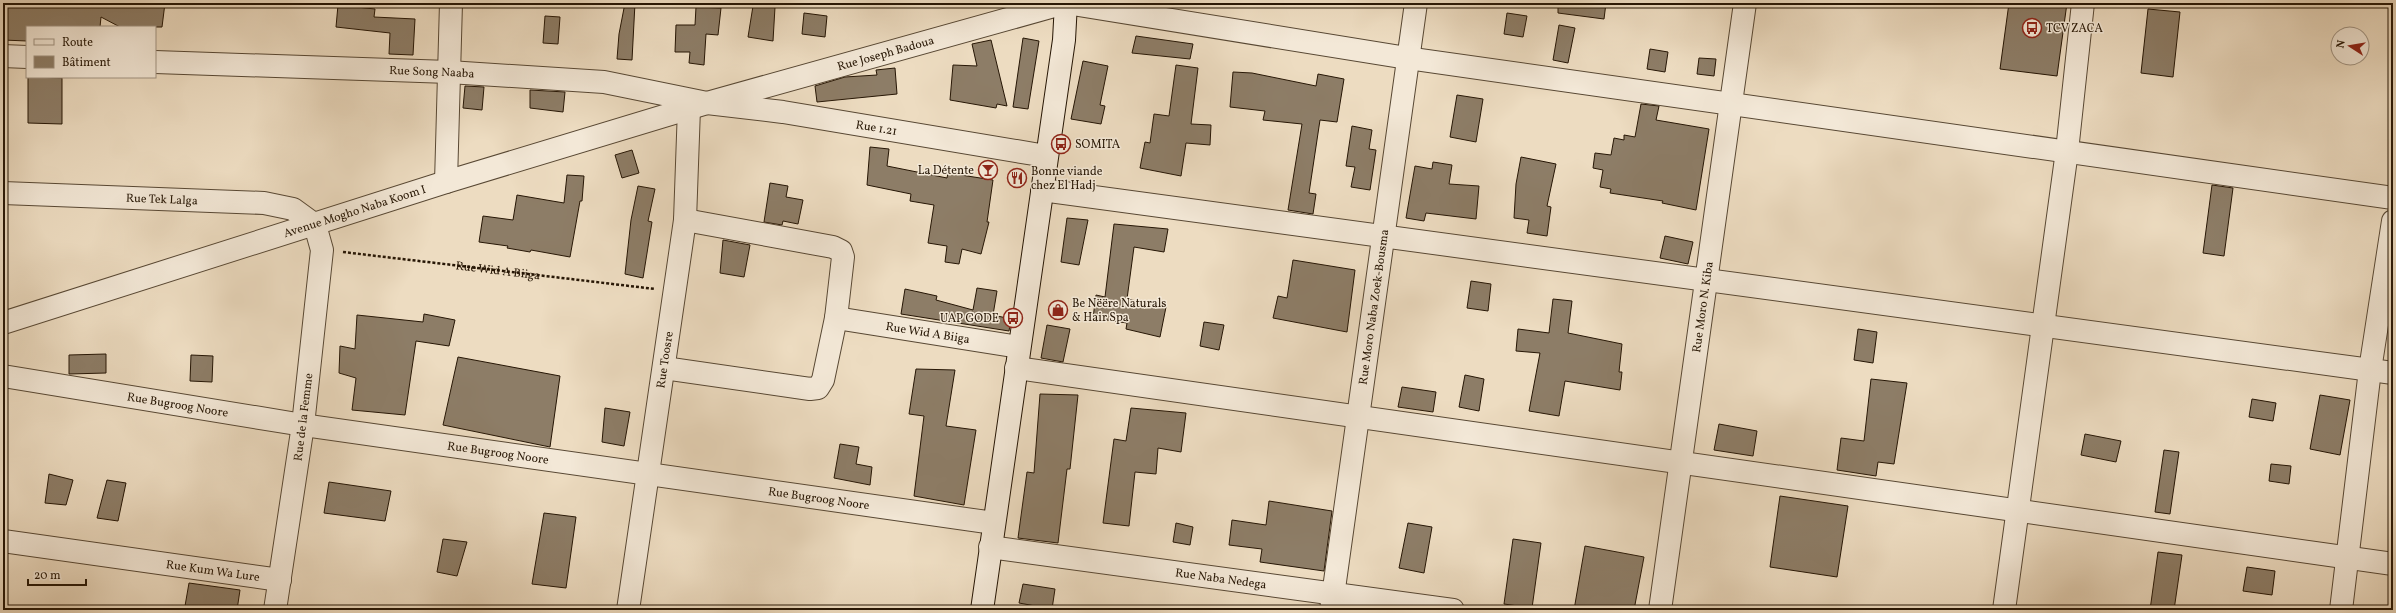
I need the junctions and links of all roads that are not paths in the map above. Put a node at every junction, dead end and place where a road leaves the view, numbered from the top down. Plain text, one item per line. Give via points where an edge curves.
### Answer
1 (451, 3) edge
2 (1416, 3) edge
3 (1745, 3) edge
4 (2083, 3) edge
5 (1073, 4) edge
6 (3, 56) edge
7 (26, 57) edge
8 (1407, 58) junction
9 (156, 62) edge
10 (449, 72) junction
11 (698, 106) junction
12 (1732, 106) junction
13 (2067, 151) junction
14 (1046, 156) junction
15 (446, 182) junction
16 (1042, 190) junction
17 (3, 193) edge
18 (2393, 198) edge
19 (685, 220) junction
20 (2393, 221) edge
21 (315, 225) junction
22 (1383, 237) junction
23 (1705, 281) junction
24 (836, 318) junction
25 (3, 323) edge
26 (2043, 326) junction
27 (1018, 358) junction
28 (664, 368) junction
29 (2370, 370) junction
30 (2393, 373) edge
31 (3, 376) edge
32 (1358, 417) junction
33 (303, 425) junction
34 (1680, 464) junction
35 (649, 474) junction
36 (2018, 510) junction
37 (994, 523) junction
38 (3, 541) edge
39 (990, 547) junction
40 (2348, 557) junction
41 (2393, 564) edge
42 (280, 580) junction
43 (1332, 602) edge
44 (275, 610) edge
45 (628, 610) edge
46 (982, 610) edge
47 (1452, 610) edge
48 (1660, 610) edge
49 (2004, 610) edge
50 (2341, 610) edge

1 - 10 street
2 - 8 street, Rue Moro Naba Zoek-Bousma
3 - 12 street, Rue Moro N. Kiba
4 - 13 street
5 - 8 street
5 - 11 street, Rue Joseph Badoua
5 - 14 street via 1064,40
6 - 7 street
8 - 12 street
8 - 22 street, Rue Moro Naba Zoek-Bousma
9 - 10 street, Rue Song Naaba
10 - 11 street, Rue Song Naaba via 604,82
10 - 15 street
11 - 14 street, Rue 1.21 via 783,112
11 - 15 street, Avenue Mogho Naba Koom I
11 - 19 street, Rue Toosre
12 - 13 street
12 - 23 street, Rue Moro N. Kiba
13 - 18 street
13 - 26 street
14 - 16 street
15 - 21 street, Avenue Mogho Naba Koom I
16 - 22 street
16 - 27 street
17 - 21 street, Rue Tek Lalga via 264,202 293,209
19 - 24 street via 841,250 843,258
19 - 28 street, Rue Toosre
20 - 29 street
21 - 25 street, Avenue Mogho Naba Koom I
21 - 33 street, Rue de la Femme via 322,250
22 - 23 street
22 - 32 street, Rue Moro Naba Zoek-Bousma
23 - 26 street
23 - 34 street, Rue Moro N. Kiba
24 - 27 street, Rue Wid A Biiga
24 - 28 street via 823,380 818,388 810,389
26 - 29 street
26 - 36 street
27 - 32 street, Rue Wid A Biiga
27 - 37 street
28 - 35 street, Rue Toosre
29 - 30 street
29 - 40 street
31 - 33 street, Rue Bugroog Noore
32 - 34 street, Rue Wid A Biiga
32 - 43 street, Rue Moro Naba Zoek-Bousma
33 - 35 street, Rue Bugroog Noore
33 - 42 street, Rue de la Femme
34 - 36 street, Rue Wid A Biiga
34 - 48 street, Rue Moro N. Kiba
35 - 37 street, Rue Bugroog Noore
35 - 45 street, Rue Toosre
36 - 40 street, Rue Wid A Biiga
36 - 49 street
37 - 39 street
38 - 42 street, Rue Kum Wa Lure
39 - 43 street, Rue Naba Nedega
39 - 46 street
40 - 41 street, Rue Wid A Biiga
40 - 50 street
42 - 44 street, Rue de la Femme
43 - 47 street, Rue Naba Nedega

